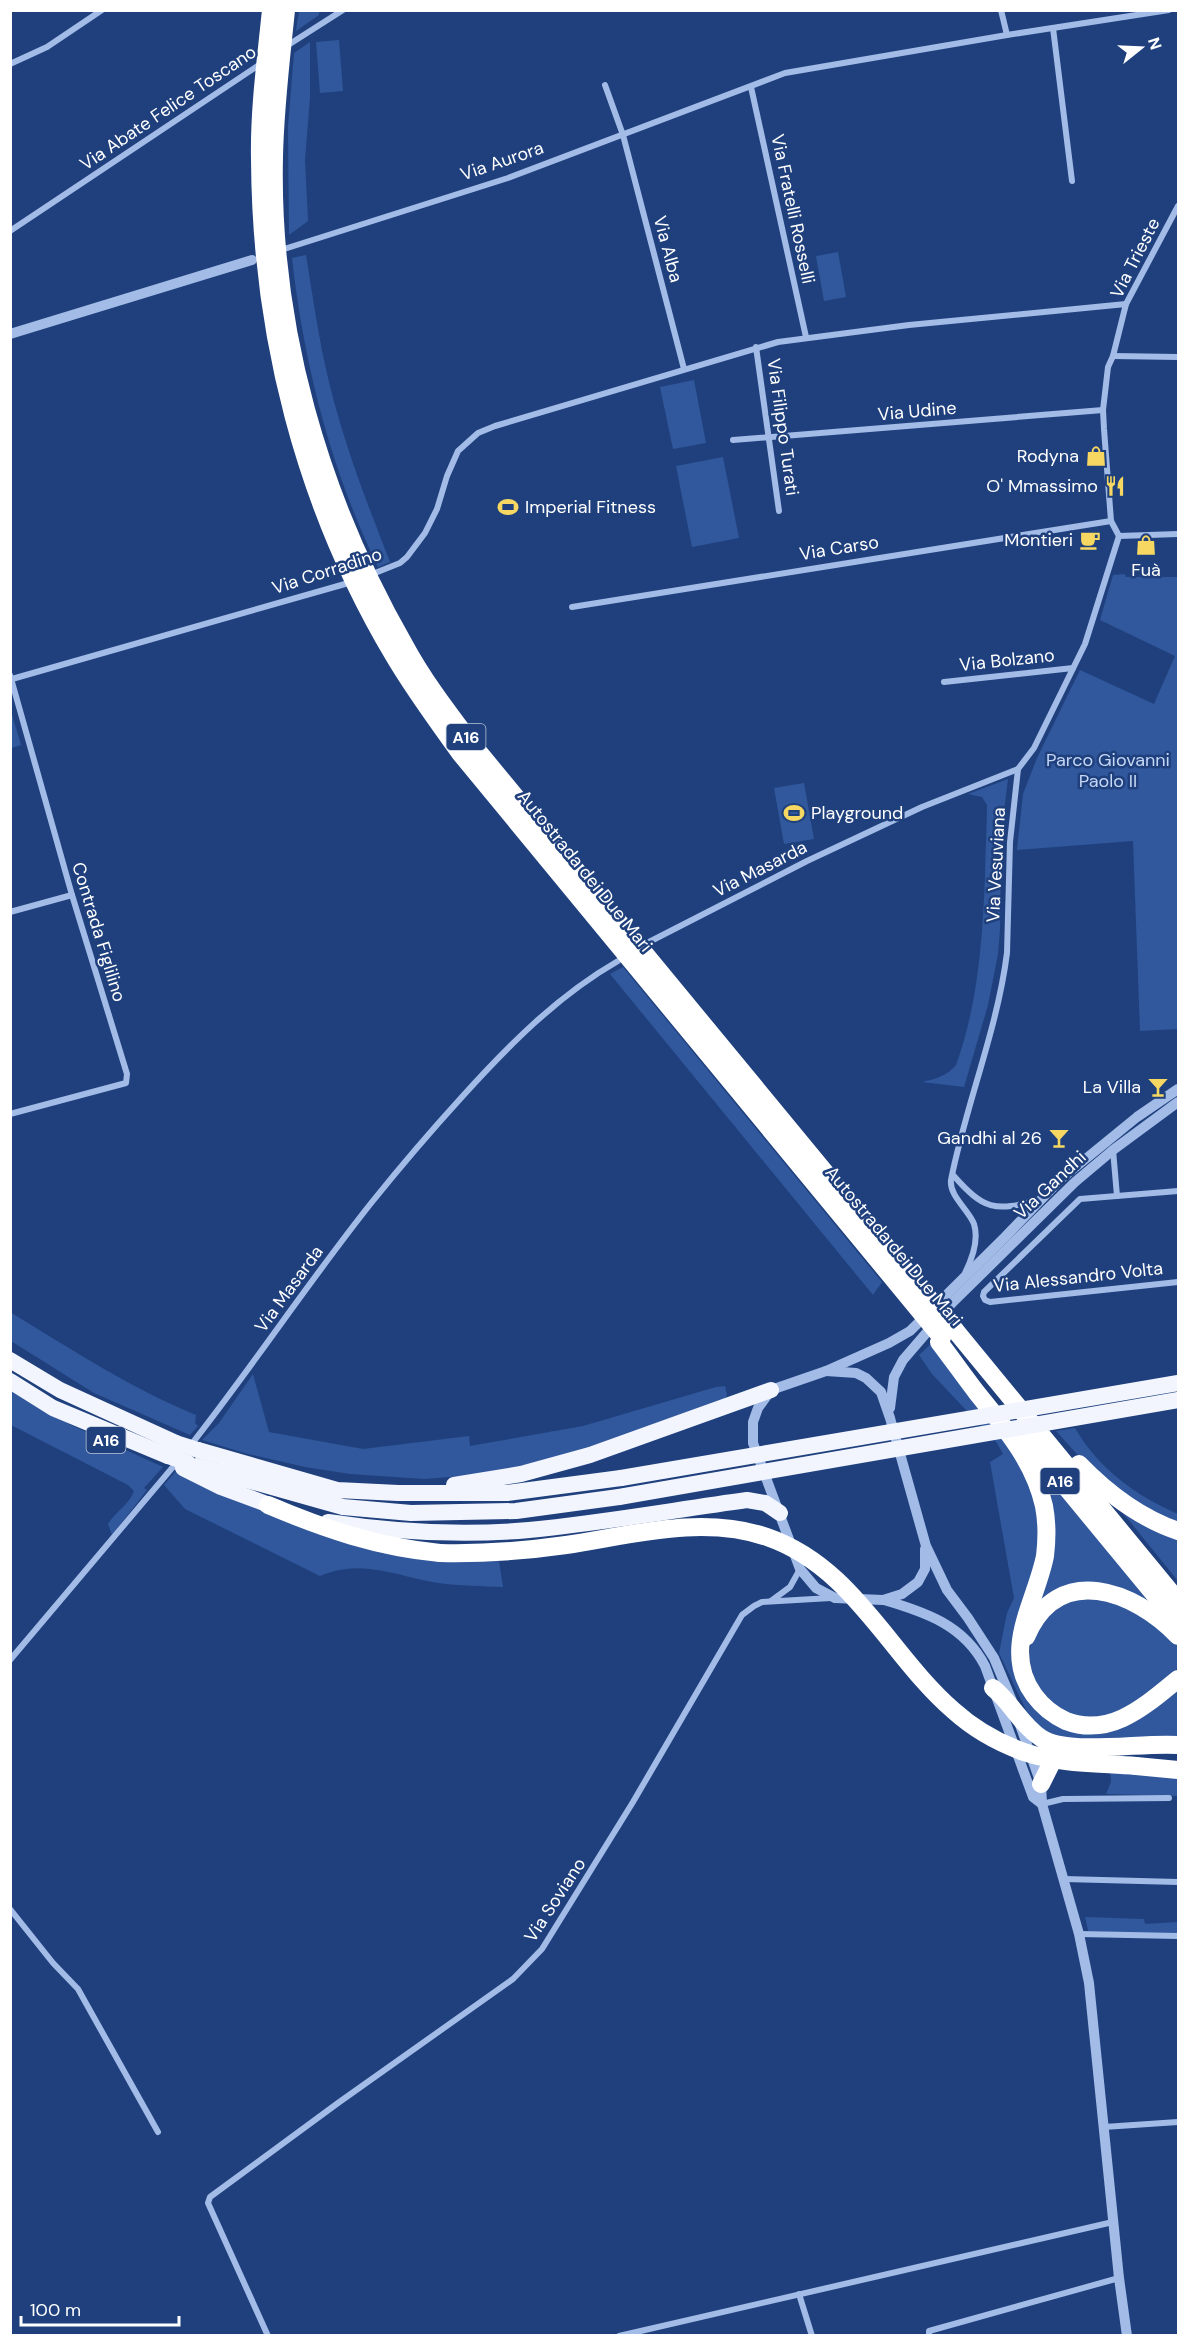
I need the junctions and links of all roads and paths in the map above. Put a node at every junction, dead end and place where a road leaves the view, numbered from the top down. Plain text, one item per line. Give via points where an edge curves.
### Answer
1 (102, 10) edge
2 (271, 10) edge
3 (286, 10) edge
4 (343, 10) edge
5 (1001, 10) edge
6 (1169, 10) edge
7 (1053, 28) junction
8 (1007, 35) junction
9 (10, 64) edge
10 (605, 84) dead end
11 (751, 87) junction
12 (623, 135) junction
13 (1072, 181) dead end
14 (1179, 206) edge
15 (10, 231) edge
16 (252, 260) joint
17 (1126, 304) junction
18 (10, 334) edge
19 (806, 337) junction
20 (756, 347) junction
21 (1113, 356) junction
22 (1179, 357) edge
23 (684, 369) junction
24 (1103, 410) junction
25 (769, 439) junction
26 (733, 440) dead end
27 (779, 511) dead end
28 (1111, 520) junction
29 (1179, 534) edge
30 (1119, 536) junction
31 (572, 607) dead end
32 (1073, 668) junction
33 (11, 677) edge
34 (944, 681) dead end
35 (1018, 769) junction
36 (72, 895) junction
37 (10, 912) edge
38 (649, 942) dead end
39 (618, 961) dead end
40 (1179, 1089) edge
41 (1179, 1101) edge
42 (10, 1114) edge
43 (1113, 1150) junction
44 (953, 1175) junction
45 (1179, 1191) edge
46 (1117, 1196) junction
47 (1040, 1199) junction
48 (962, 1279) junction
49 (1179, 1282) edge
50 (948, 1334) junction
51 (10, 1360) edge
52 (826, 1371) junction
53 (10, 1381) edge
54 (1179, 1383) edge
55 (771, 1390) junction
56 (1179, 1400) edge
57 (890, 1418) junction
58 (169, 1453) junction
59 (190, 1460) junction
60 (398, 1493) junction
61 (268, 1505) junction
62 (780, 1513) junction
63 (1179, 1531) edge
64 (926, 1546) junction
65 (800, 1569) junction
66 (835, 1598) junction
67 (883, 1600) junction
68 (770, 1601) junction
69 (1179, 1601) edge
70 (1179, 1623) edge
71 (1179, 1636) edge
72 (1020, 1656) junction
73 (11, 1659) edge
74 (1179, 1679) edge
75 (993, 1688) junction
76 (1017, 1714) junction
77 (1179, 1745) edge
78 (1071, 1748) junction
79 (1179, 1770) edge
80 (1041, 1784) junction
81 (1169, 1798) dead end
82 (1042, 1804) junction
83 (1064, 1879) junction
84 (1179, 1882) edge
85 (10, 1909) edge
86 (1079, 1934) junction
87 (1179, 1936) edge
88 (1179, 2122) edge
89 (1104, 2127) junction
90 (158, 2132) dead end
91 (1113, 2222) junction
92 (1119, 2278) junction
93 (799, 2294) junction
94 (268, 2336) edge
95 (619, 2336) edge
96 (812, 2336) edge
97 (929, 2336) edge
98 (1127, 2336) edge

1 - 9 street via 47,47
2 - 50 highway, Autostrada dei Due Mari / A16, bridge via 260,157 265,272 273,329 300,444 360,593 394,656 460,753 874,1255 880,1271
3 - 50 highway, Autostrada dei Due Mari / A16, bridge via 274,156 276,224 288,328 318,450 378,598 437,697 472,744 897,1261
4 - 15 street, Via Abate Felice Toscano
5 - 8 street
6 - 7 street, Via Aurora
7 - 8 street, Via Aurora
7 - 13 street
8 - 11 street, Via Aurora via 785,73
10 - 12 street, Via Alba
11 - 12 street, Via Aurora
11 - 19 street, Via Fratelli Rosselli
12 - 16 street, Via Aurora via 508,178
12 - 23 street, Via Alba
14 - 17 street, Via Trieste
16 - 18 street, Via Aurora
17 - 19 street, Via Corradino
17 - 21 street, Via Trieste
19 - 20 street, Via Corradino
20 - 23 street, Via Corradino
20 - 25 street, Via Filippo Turati
21 - 22 street
21 - 24 street, Via Trieste
23 - 33 street, Via Corradino via 512,421 472,437 458,451 425,533 400,562 344,585
24 - 25 street, Via Udine
24 - 28 street, Via Trieste
25 - 26 street, Via Udine
25 - 27 street, Via Filippo Turati
28 - 30 street, Via Trieste
28 - 31 street, Via Carso
29 - 30 street
30 - 32 street, Via Vesuviana via 1088,637
32 - 34 street, Via Bolzano
32 - 35 street, Via Vesuviana via 1034,748
33 - 36 street, Contrada Figlilino
35 - 38 street, Via Masarda via 807,861
35 - 44 street, Via Vesuviana via 1004,976 997,1016
36 - 37 street
36 - 42 street, Contrada Figlilino via 127,1074 126,1083
39 - 73 street, Via Masarda via 554,1005 493,1063 422,1142 371,1203 219,1410
40 - 47 street, Via Gandhi via 1137,1117
41 - 43 street, Via Gandhi
43 - 46 street
43 - 57 street, Via Gandhi via 952,1303 903,1360 894,1377
44 - 47 street via 968,1192 987,1204 1010,1208
44 - 48 street, Via Vesuviana via 952,1190 976,1233 971,1261
45 - 46 street
46 - 49 street, Via Alessandro Volta via 1080,1199 984,1292 985,1300
47 - 48 street, Via Gandhi
48 - 52 street, Via Gandhi via 910,1331
50 - 63 highway via 1088,1474 1125,1504
50 - 69 highway, Autostrada dei Due Mari / A16
50 - 70 highway, Autostrada dei Due Mari / A16
50 - 72 highway via 1023,1453 1044,1506 1045,1555 1022,1627
51 - 58 highway
52 - 55 street, Via Gandhi
52 - 57 street via 866,1378 881,1392
53 - 58 highway, A16 via 102,1439
54 - 60 highway, bridge via 621,1478 507,1493
55 - 60 highway via 590,1455 522,1474
55 - 62 street via 753,1422 753,1443
56 - 59 highway, bridge via 619,1497 516,1511 411,1513 343,1507
57 - 64 street
58 - 59 highway, A16
58 - 59 highway, bridge
59 - 60 highway via 337,1490
59 - 61 highway, A16 via 221,1487
61 - 62 highway via 327,1522 439,1532 528,1530 747,1500 765,1503
61 - 79 highway, bridge via 357,1538 440,1553 510,1552 696,1526 736,1529 769,1538 807,1556 839,1581 938,1696 970,1725 1039,1756
62 - 65 street
64 - 67 street via 925,1569 918,1582 902,1594
64 - 76 street via 947,1590 994,1658
65 - 66 street via 816,1588
65 - 68 street via 790,1587
66 - 67 street
66 - 68 street
67 - 75 street via 925,1612 953,1630 982,1660
68 - 94 street, Via Soviano via 754,1606 738,1622 543,1949 513,1979 210,2197 208,2203
71 - 72 highway via 1155,1615 1129,1600 1105,1591 1084,1590 1062,1596 1043,1612 1029,1630
72 - 74 highway via 1025,1679 1041,1705 1057,1717 1083,1725 1124,1719
75 - 76 highway
75 - 82 street via 1033,1797
76 - 78 highway via 1041,1739
76 - 80 street
77 - 78 highway
78 - 80 highway via 1052,1762
80 - 82 street
81 - 82 street via 1063,1799
82 - 83 street
83 - 84 street
83 - 86 street
85 - 90 street via 78,1989
86 - 87 street
86 - 89 street via 1095,2023
88 - 89 street
89 - 91 street
91 - 92 street
91 - 93 street
92 - 97 street via 929,2331
92 - 98 street
93 - 95 street
93 - 96 street

